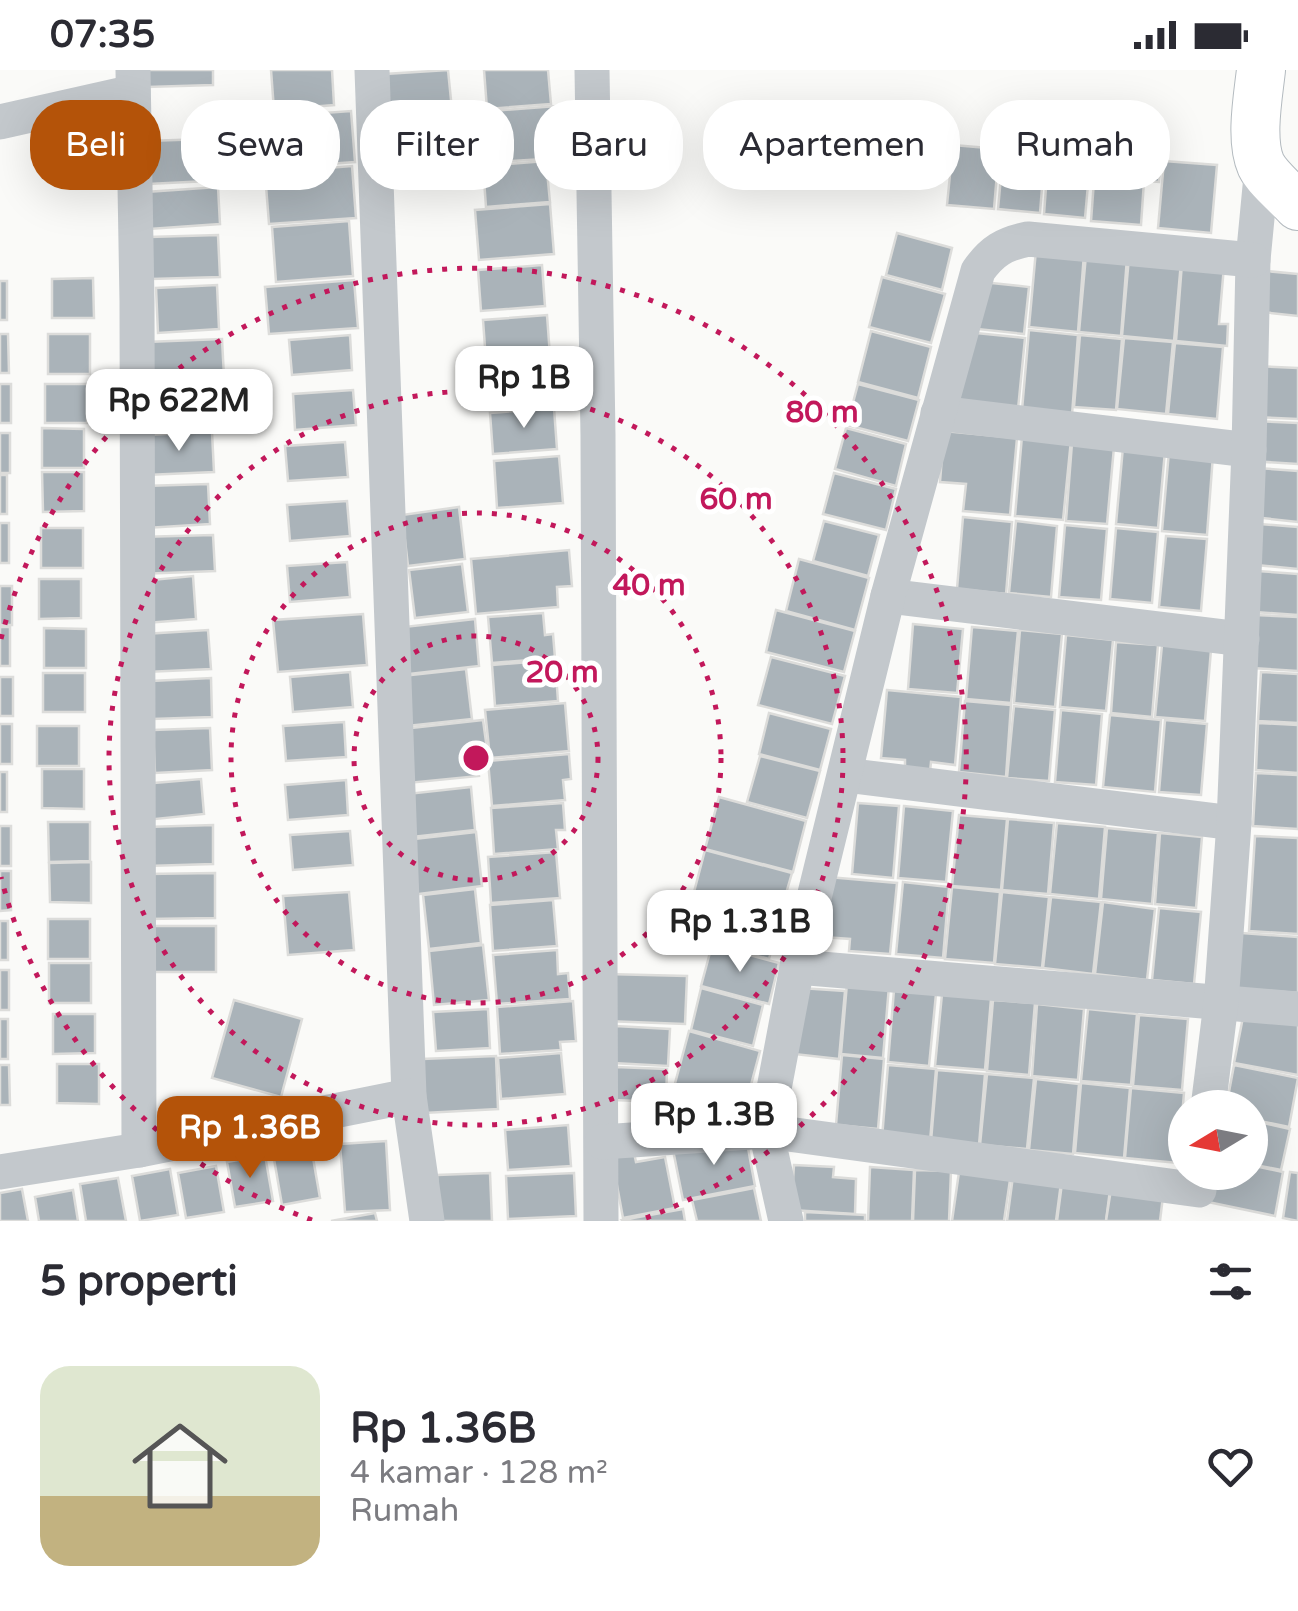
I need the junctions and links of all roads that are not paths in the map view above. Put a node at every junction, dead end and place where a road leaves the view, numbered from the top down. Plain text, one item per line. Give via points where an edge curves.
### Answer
1 (372, 70) edge
2 (592, 70) edge
3 (1261, 70) edge
4 (133, 81) edge
5 (0, 122) edge
6 (1262, 166) junction
7 (1298, 206) edge
8 (1253, 260) junction
9 (938, 413) junction
10 (1249, 450) junction
11 (888, 596) junction
12 (1242, 639) junction
13 (845, 775) junction
14 (1234, 823) junction
15 (797, 967) junction
16 (1221, 1002) junction
17 (1298, 1008) edge
18 (1210, 1090) edge
19 (409, 1096) junction
20 (766, 1131) junction
21 (602, 1142) junction
22 (139, 1150) junction
23 (0, 1172) edge
24 (1198, 1195) edge
25 (427, 1221) edge
26 (602, 1221) edge
27 (786, 1221) edge

1 - 19 street
2 - 21 street
3 - 6 street via 1256,146
4 - 5 street
4 - 22 street
6 - 7 street
6 - 8 street
8 - 9 street via 1028,239 1004,244 978,271
8 - 10 street
9 - 10 street
9 - 11 street
10 - 12 street
11 - 12 street
11 - 13 street
12 - 14 street
13 - 14 street
13 - 15 street
14 - 16 street
15 - 16 street
15 - 20 street
16 - 17 street
16 - 18 street
19 - 22 street
19 - 25 street
20 - 21 street
20 - 24 street
20 - 27 street
21 - 26 street
22 - 23 street

